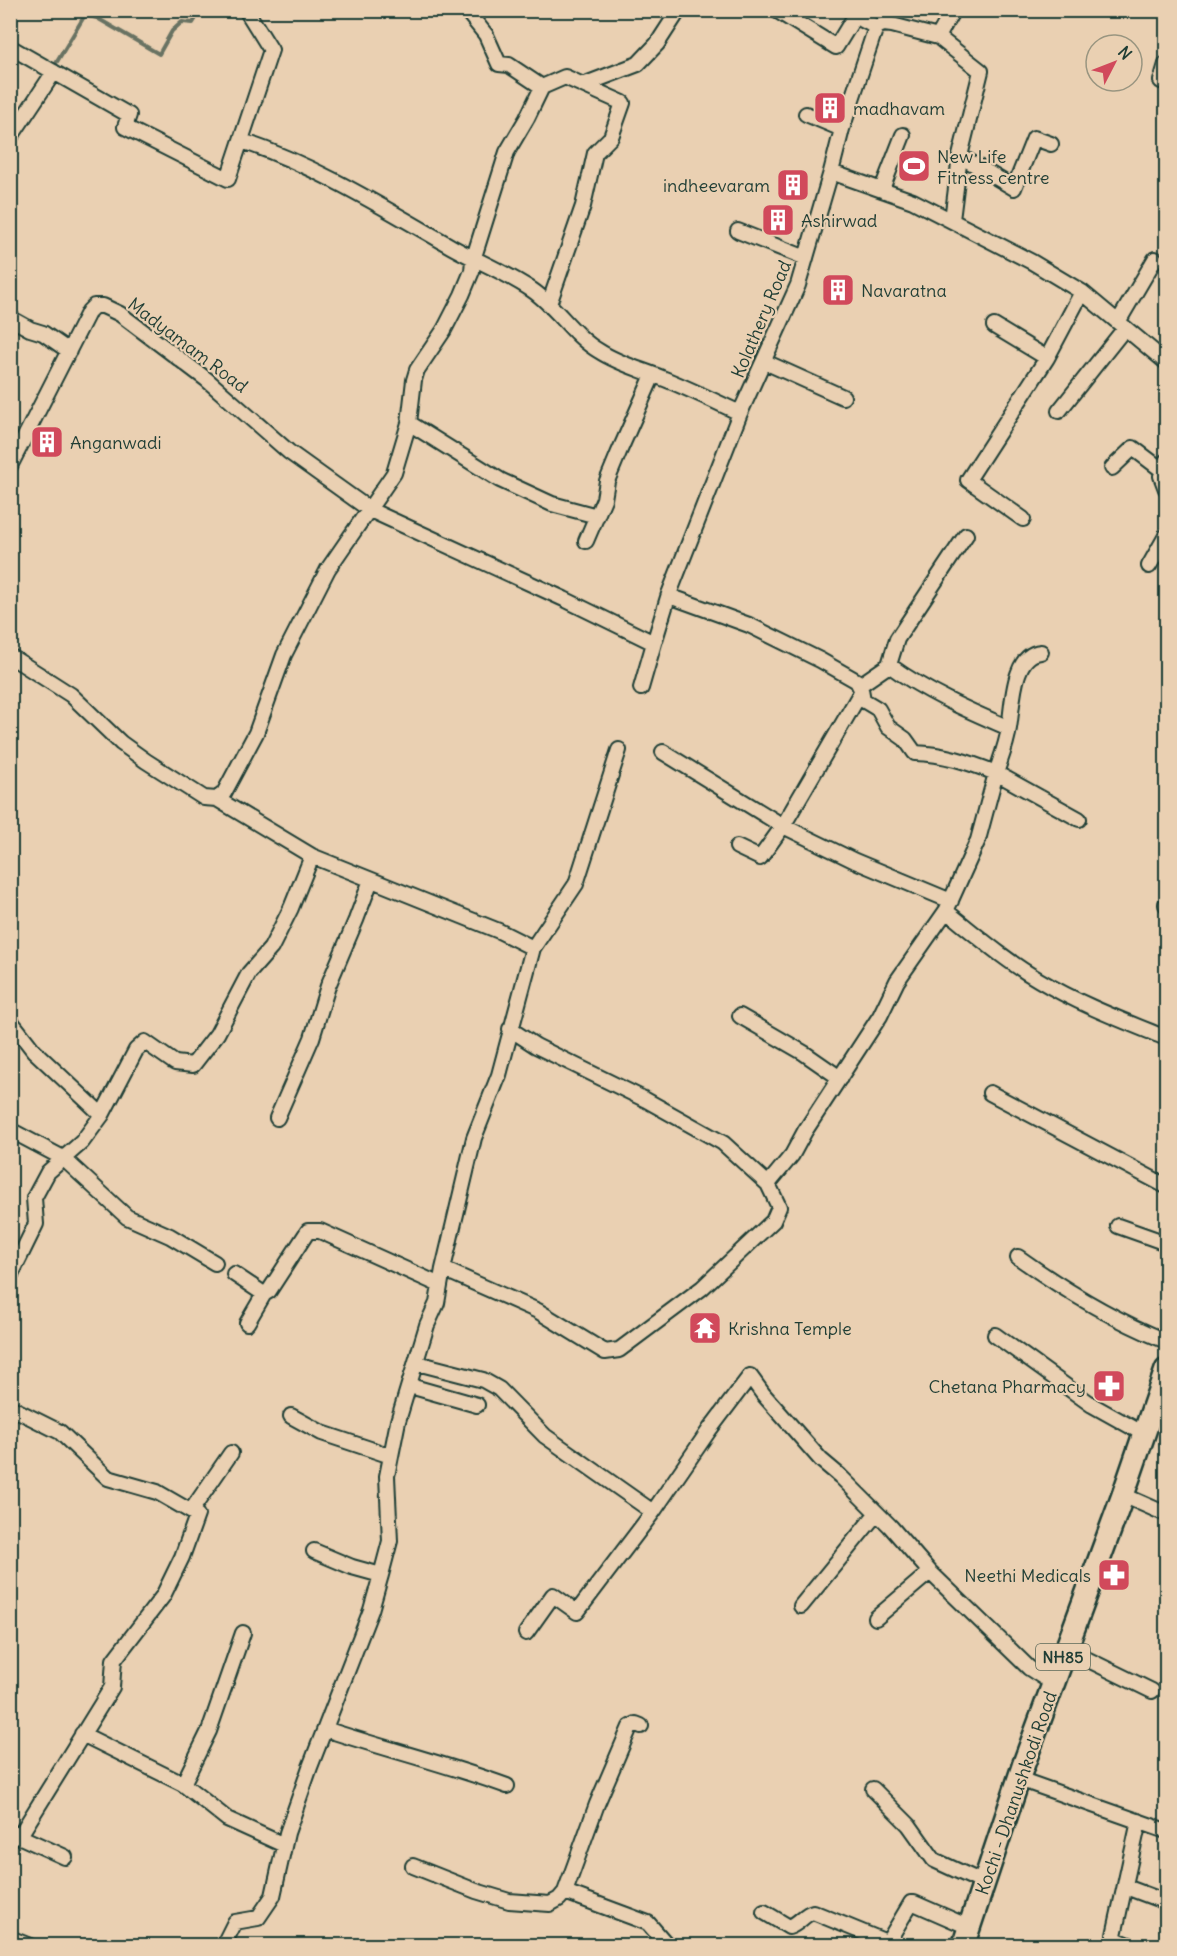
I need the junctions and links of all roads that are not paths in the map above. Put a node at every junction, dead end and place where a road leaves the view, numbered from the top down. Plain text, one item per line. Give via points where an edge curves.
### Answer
1 (246, 10) edge
2 (466, 10) edge
3 (679, 10) edge
4 (776, 10) edge
5 (953, 10) edge
6 (876, 27) junction
7 (939, 37) junction
8 (10, 46) edge
9 (1167, 64) edge
10 (54, 72) junction
11 (1161, 81) dead end
12 (583, 85) junction
13 (542, 87) junction
14 (806, 114) dead end
15 (842, 129) junction
16 (903, 135) dead end
17 (10, 138) edge
18 (242, 141) junction
19 (1051, 144) dead end
20 (960, 156) junction
21 (831, 172) junction
22 (882, 189) junction
23 (952, 220) junction
24 (738, 231) dead end
25 (806, 258) junction
26 (1155, 259) dead end
27 (473, 260) junction
28 (1082, 292) junction
29 (549, 304) junction
30 (10, 318) edge
31 (1122, 325) junction
32 (994, 326) dead end
33 (69, 351) junction
34 (1047, 358) junction
35 (765, 362) junction
36 (1167, 362) edge
37 (653, 375) junction
38 (843, 397) dead end
39 (1059, 411) dead end
40 (740, 413) junction
41 (409, 423) junction
42 (10, 466) edge
43 (1164, 466) edge
44 (1112, 468) dead end
45 (1167, 489) edge
46 (370, 510) junction
47 (597, 516) junction
48 (1023, 519) dead end
49 (966, 535) dead end
50 (1167, 536) edge
51 (586, 541) dead end
52 (1149, 566) dead end
53 (669, 594) junction
54 (654, 643) junction
55 (1041, 652) dead end
56 (10, 656) edge
57 (889, 665) junction
58 (641, 688) dead end
59 (860, 688) junction
60 (1009, 728) junction
61 (619, 750) dead end
62 (663, 752) dead end
63 (996, 773) junction
64 (217, 799) junction
65 (1079, 819) dead end
66 (783, 826) junction
67 (737, 847) dead end
68 (312, 856) junction
69 (371, 880) junction
70 (948, 906) junction
71 (533, 948) junction
72 (740, 1016) dead end
73 (10, 1020) edge
74 (510, 1029) junction
75 (1167, 1038) edge
76 (840, 1078) junction
77 (990, 1093) dead end
78 (102, 1115) junction
79 (277, 1118) dead end
80 (10, 1130) edge
81 (63, 1158) junction
82 (768, 1184) junction
83 (1167, 1186) edge
84 (1118, 1226) dead end
85 (1167, 1243) edge
86 (1018, 1257) dead end
87 (215, 1263) dead end
88 (443, 1269) junction
89 (234, 1274) dead end
90 (10, 1277) edge
91 (440, 1285) junction
92 (264, 1294) junction
93 (247, 1323) dead end
94 (994, 1335) dead end
95 (1167, 1341) edge
96 (417, 1363) junction
97 (1167, 1370) edge
98 (410, 1386) junction
99 (477, 1405) dead end
100 (10, 1407) edge
101 (291, 1416) dead end
102 (1144, 1434) junction
103 (231, 1453) dead end
104 (391, 1456) junction
105 (1123, 1495) junction
106 (191, 1511) junction
107 (653, 1512) junction
108 (876, 1514) junction
109 (1167, 1514) edge
110 (314, 1551) dead end
111 (930, 1572) junction
112 (381, 1575) junction
113 (801, 1606) dead end
114 (876, 1618) dead end
115 (243, 1633) dead end
116 (526, 1633) dead end
117 (1066, 1649) junction
118 (1054, 1684) junction
119 (1152, 1691) dead end
120 (641, 1726) dead end
121 (325, 1729) junction
122 (82, 1734) junction
123 (1019, 1779) junction
124 (183, 1784) junction
125 (507, 1786) dead end
126 (873, 1789) dead end
127 (1139, 1821) junction
128 (1167, 1832) edge
129 (15, 1835) edge
130 (284, 1845) junction
131 (65, 1857) dead end
132 (413, 1866) dead end
133 (984, 1883) junction
134 (1126, 1887) junction
135 (565, 1892) junction
136 (1167, 1902) edge
137 (764, 1912) dead end
138 (966, 1936) edge
139 (10, 1938) edge
140 (30, 1946) edge
141 (223, 1946) edge
142 (668, 1946) edge
143 (1132, 1946) edge

1 - 18 street via 271,50
2 - 13 street via 486,35 499,64 508,65
3 - 12 street via 657,44 638,64
4 - 6 street via 836,47 855,16
5 - 7 street
6 - 7 street via 892,25
6 - 15 street, Kolathery Road
7 - 20 street via 981,71
8 - 10 street
9 - 11 street
10 - 17 street
10 - 18 street via 129,115 125,127 228,179
12 - 13 street via 566,77
12 - 29 street via 623,103 611,137 595,153 583,206
13 - 27 street via 507,152
14 - 15 street
15 - 21 street, Kolathery Road
16 - 22 street
18 - 27 street via 354,190
19 - 20 street via 1034,138 1014,188
20 - 23 street
21 - 22 street
21 - 25 street, Kolathery Road
22 - 23 street
23 - 28 street
24 - 25 street
25 - 35 street, Kolathery Road
26 - 31 street
27 - 29 street via 503,272
27 - 41 street via 462,295 417,370
28 - 31 street
28 - 34 street
29 - 37 street via 596,350 625,366
30 - 33 street via 43,333
31 - 36 street
31 - 39 street
32 - 34 street
33 - 42 street, Madyamam Road
33 - 46 street, Madyamam Road via 94,306 120,314 206,379 289,452
34 - 48 street via 968,480
35 - 38 street
35 - 40 street, Kolathery Road
37 - 40 street
37 - 47 street via 607,482
40 - 53 street, Kolathery Road
41 - 46 street via 394,473
41 - 47 street via 500,480 552,504
43 - 44 street via 1133,448
43 - 45 street via 1161,481
46 - 54 street
46 - 64 street via 328,569 284,655 256,733
47 - 51 street
49 - 57 street via 897,639
50 - 52 street
53 - 54 street, Kolathery Road
53 - 59 street via 749,625 857,681
54 - 58 street, Kolathery Road
55 - 60 street via 1031,656 1018,671
56 - 64 street via 71,695 121,743 146,761 204,798
57 - 59 street
57 - 60 street via 925,689
59 - 63 street via 863,700 878,709 888,727 905,739 915,753 939,754
59 - 66 street
60 - 63 street
61 - 71 street via 576,884
62 - 66 street
63 - 65 street
63 - 70 street via 978,840
64 - 68 street
66 - 67 street via 760,858
66 - 70 street
68 - 69 street
68 - 78 street via 271,948 249,973 217,1034 193,1065 175,1063 145,1042 136,1050
69 - 71 street
69 - 79 street via 328,986 312,1038
70 - 75 street via 984,941 1039,980
70 - 76 street via 897,981 880,1016
71 - 74 street
72 - 76 street
73 - 78 street via 34,1051
74 - 82 street via 723,1143
74 - 88 street via 498,1075 474,1138
76 - 82 street via 792,1155
77 - 83 street
78 - 81 street via 82,1142
80 - 81 street
81 - 87 street via 127,1217 170,1236
81 - 90 street via 48,1172 34,1198 36,1224
82 - 88 street via 779,1207 773,1221 702,1288 619,1350 605,1352 538,1311
84 - 85 street
86 - 95 street via 1061,1287
88 - 91 street
89 - 92 street
91 - 92 street via 320,1231 308,1231
91 - 96 street
92 - 93 street
94 - 102 street via 1092,1405
96 - 98 street
96 - 107 street via 483,1380 499,1389 545,1436
97 - 102 highway, Kochi - Dhanushkodi Road / NH85
98 - 99 street
98 - 104 street
100 - 106 street via 60,1432 108,1478 157,1492
101 - 104 street via 322,1433
102 - 105 highway, Kochi - Dhanushkodi Road / NH85
103 - 106 street
104 - 112 street via 387,1476 390,1541
105 - 109 street
105 - 117 highway, Kochi - Dhanushkodi Road / NH85
106 - 122 street via 197,1515 163,1596 114,1660 111,1687
107 - 108 street via 750,1376 821,1460
107 - 116 street via 578,1612 552,1595
108 - 111 street
108 - 113 street
110 - 112 street
111 - 114 street
111 - 118 street via 1029,1668
112 - 121 street
115 - 124 street via 209,1731
117 - 118 highway, Kochi - Dhanushkodi Road / NH85
117 - 119 street
118 - 123 highway, Kochi - Dhanushkodi Road / NH85
120 - 135 street via 630,1727
121 - 125 street
121 - 130 street
122 - 124 street
122 - 129 street
123 - 127 street
123 - 133 highway, Kochi - Dhanushkodi Road / NH85
124 - 130 street via 227,1819
126 - 133 street via 909,1825 934,1860
127 - 128 street
127 - 134 street
129 - 131 street
130 - 141 street via 273,1896 258,1918 236,1922
132 - 135 street via 509,1901 550,1904
133 - 138 highway, Kochi - Dhanushkodi Road / NH85
134 - 136 street
134 - 143 street via 1114,1935
135 - 142 street via 648,1923
137 - 138 street via 789,1927 813,1912 884,1941 889,1940 914,1903
139 - 140 street

